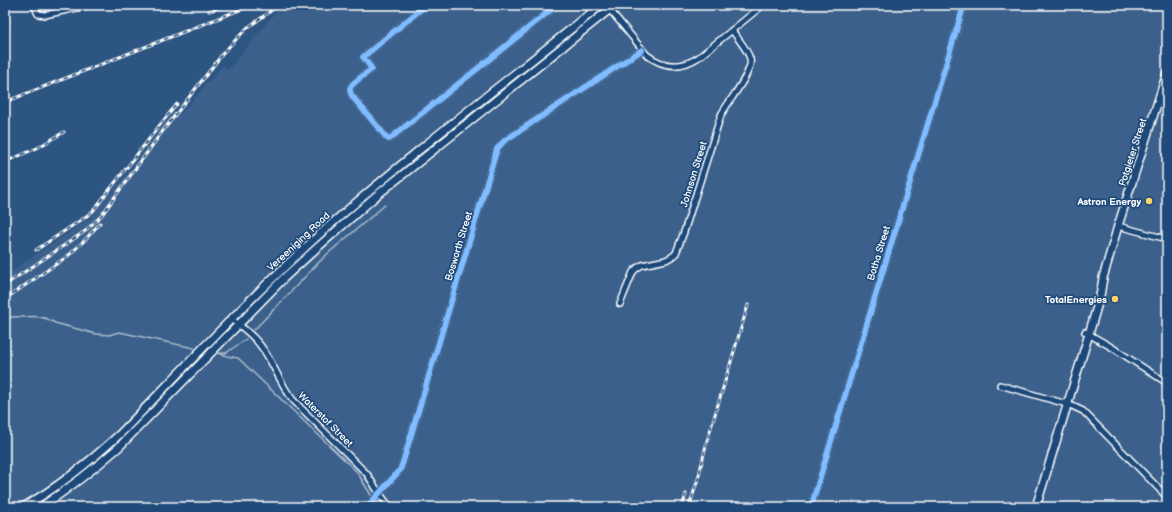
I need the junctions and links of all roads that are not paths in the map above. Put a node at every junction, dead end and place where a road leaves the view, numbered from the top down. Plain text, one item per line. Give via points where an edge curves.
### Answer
1 (34, 5) edge
2 (90, 5) edge
3 (426, 5) edge
4 (601, 5) edge
5 (763, 5) edge
6 (964, 5) edge
7 (610, 6) edge
8 (552, 9) dead end
9 (5, 15) edge
10 (5, 25) edge
11 (732, 30) junction
12 (642, 50) junction
13 (1167, 73) edge
14 (1118, 226) junction
15 (1167, 239) edge
16 (620, 304) dead end
17 (231, 319) junction
18 (239, 325) junction
19 (1087, 333) junction
20 (1167, 383) edge
21 (1000, 385) dead end
22 (1066, 405) junction
23 (379, 493) junction
24 (1167, 497) edge
25 (23, 507) edge
26 (41, 507) edge
27 (367, 507) edge
28 (390, 507) edge
29 (811, 507) edge
30 (1036, 507) edge

1 - 2 street via 38,14 45,15
3 - 8 street via 363,57 372,69 350,87 352,96 389,139
4 - 17 main road, Vereeniging Road via 347,210
5 - 11 street
6 - 29 street, Botha Street
7 - 12 street
7 - 18 main road, Vereeniging Road via 359,211 294,269
9 - 10 street
11 - 12 street via 699,57 681,65 660,63
11 - 16 street, Johnson Street via 749,54 751,66 720,115 676,253 666,260 637,268
12 - 23 street, Bosworth Street via 504,141 497,149 407,450 400,470
13 - 14 main road, Potgieter Street
14 - 15 street
14 - 19 main road, Potgieter Street
17 - 18 street, Waterstof Street
17 - 25 main road, Vereeniging Road via 102,450 77,472
18 - 23 street, Waterstof Street via 258,342 293,400 354,459
18 - 26 main road, Vereeniging Road via 114,452
19 - 20 street
19 - 22 main road, Potgieter Street
21 - 22 street
22 - 24 street via 1087,414
22 - 30 main road, Potgieter Street
23 - 27 street, Bosworth Street
23 - 28 street, Waterstof Street

